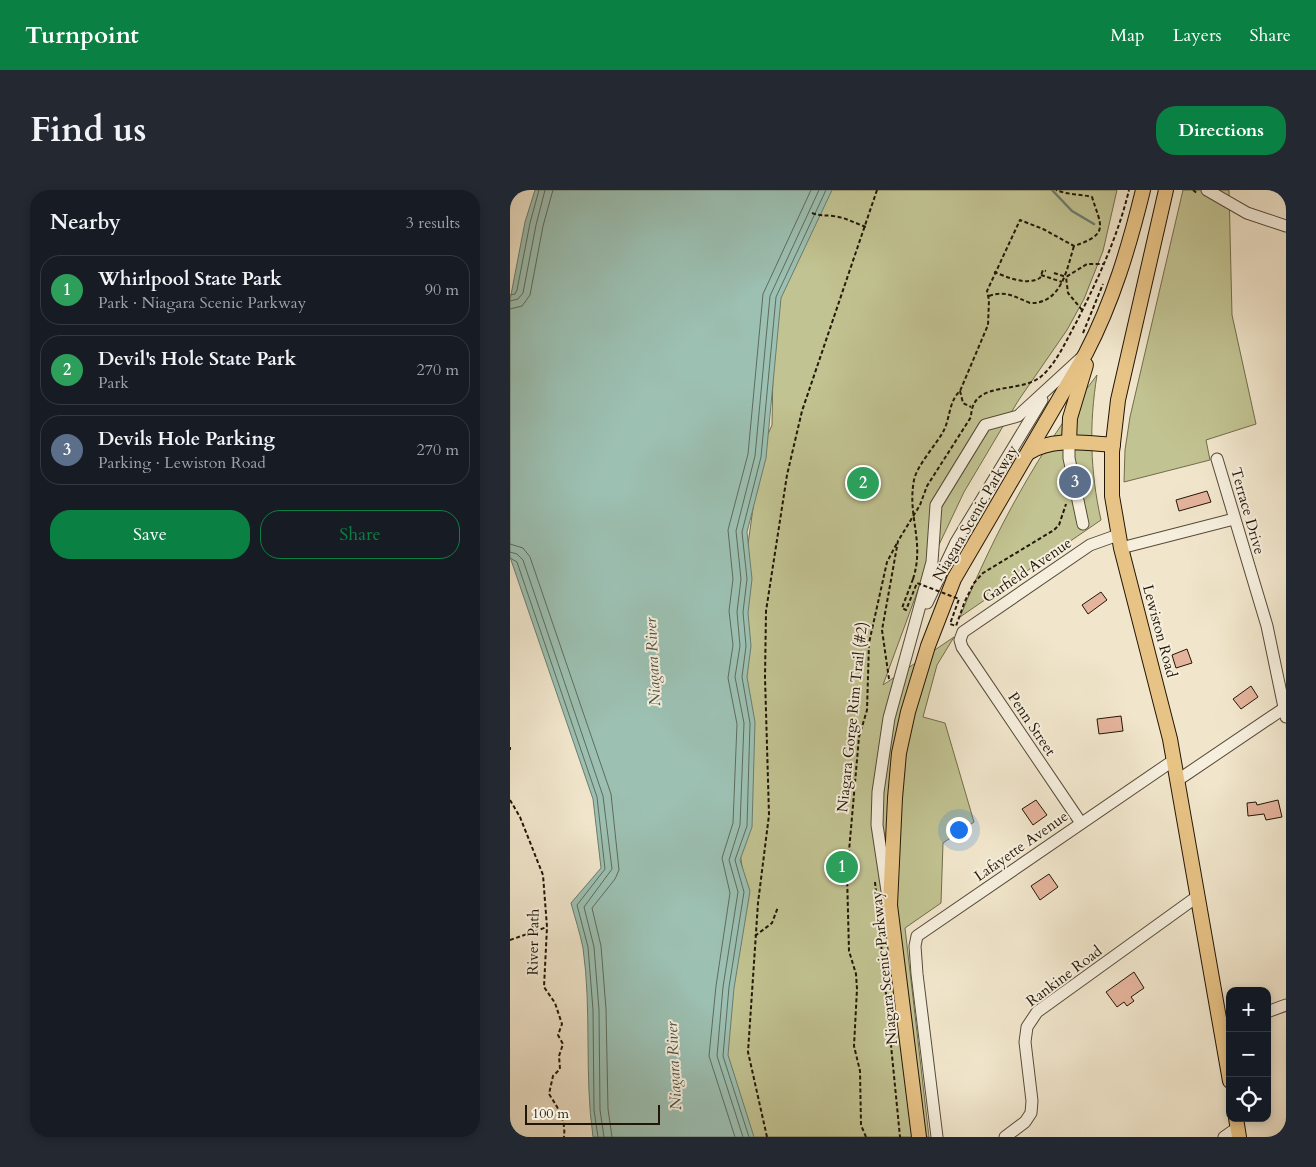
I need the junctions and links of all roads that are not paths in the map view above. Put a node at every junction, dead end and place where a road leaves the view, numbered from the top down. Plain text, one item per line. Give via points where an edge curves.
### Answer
1 (1143, 190) edge
2 (1166, 190) edge
3 (1207, 190) edge
4 (1286, 226) edge
5 (1094, 339) junction
6 (1086, 353) junction
7 (1049, 388) junction
8 (1069, 442) junction
9 (1113, 445) junction
10 (1027, 454) junction
11 (1217, 459) dead end
12 (1234, 518) junction
13 (1083, 524) dead end
14 (1120, 541) junction
15 (960, 640) joint
16 (905, 659) junction
17 (1285, 711) edge
18 (1174, 760) junction
19 (1178, 780) junction
20 (1081, 823) junction
21 (1198, 896) junction
22 (890, 905) junction
23 (1286, 1005) edge
24 (1271, 1011) edge
25 (1225, 1022) edge
26 (1230, 1077) edge
27 (1237, 1128) edge
28 (919, 1137) edge
29 (937, 1137) edge
30 (1005, 1137) edge
31 (1224, 1137) edge

1 - 5 main road, Niagara Scenic Parkway via 1122,269
2 - 9 main road, Lewiston Road via 1124,370
3 - 4 street via 1242,211
5 - 6 main road, Niagara Scenic Parkway
5 - 8 main road via 1072,411
6 - 7 street
6 - 10 main road, Niagara Scenic Parkway
7 - 16 street via 956,542 929,597
7 - 16 street via 1018,416 985,425 937,500 932,562
8 - 9 main road
8 - 10 main road via 1040,446
8 - 13 street via 1069,458
9 - 14 main road, Lewiston Road via 1112,496
10 - 22 main road, Niagara Scenic Parkway via 966,556 928,646 908,712 900,753
11 - 12 street, Terrace Drive
12 - 14 street, Garfield Avenue
12 - 17 street, Terrace Drive via 1267,626
14 - 15 street, Garfield Avenue via 1090,545 964,632
14 - 18 main road, Lewiston Road via 1161,696
15 - 20 street, Penn Street
16 - 22 street via 889,718 878,792 877,825
17 - 19 street
18 - 19 main road, Lewiston Road
18 - 20 street, Lafayette Avenue
19 - 21 main road, Lewiston Road
20 - 29 street, Lafayette Avenue via 917,936 915,946
21 - 25 main road, Lewiston Road
21 - 30 street, Rankine Road via 1037,1012 1027,1027 1025,1042 1032,1113
22 - 28 main road, Niagara Scenic Parkway
23 - 24 street
25 - 26 main road, Lewiston Road
27 - 31 street

